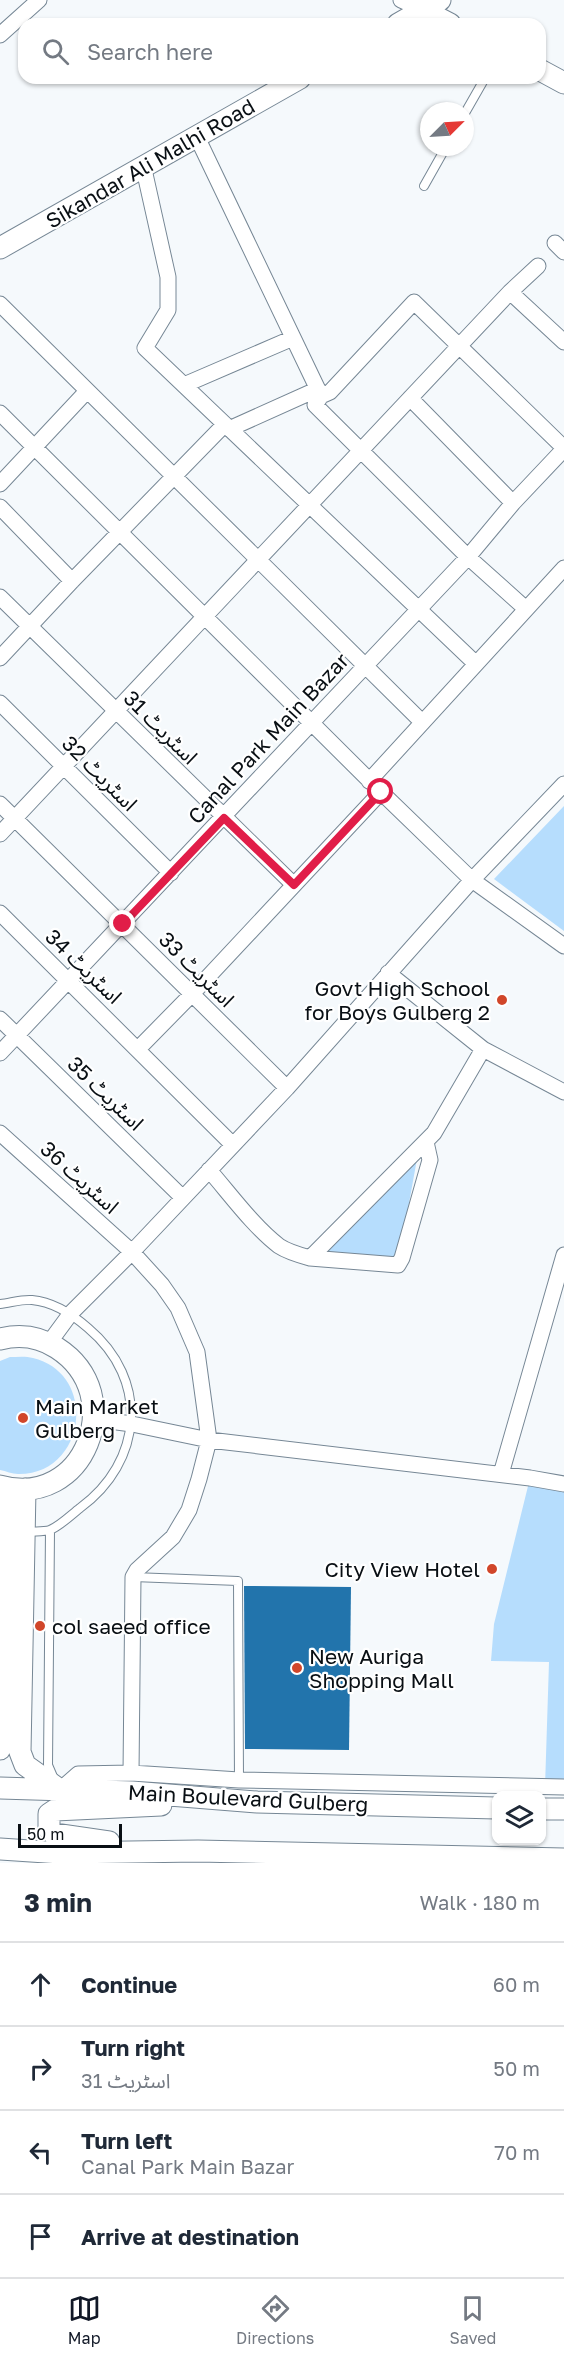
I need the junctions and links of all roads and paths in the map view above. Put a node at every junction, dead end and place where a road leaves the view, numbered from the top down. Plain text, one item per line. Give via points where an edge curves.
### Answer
1 (39, 0) edge
2 (401, 0) edge
3 (431, 5) edge
4 (19, 18) edge
5 (408, 18) edge
6 (444, 18) edge
7 (18, 19) edge
8 (0, 35) edge
9 (546, 73) edge
10 (564, 83) edge
11 (289, 84) edge
12 (482, 84) edge
13 (471, 102) edge
14 (196, 135) junction
15 (441, 156) edge
16 (144, 165) junction
17 (424, 186) dead end
18 (0, 248) edge
19 (538, 266) dead end
20 (510, 292) junction
21 (0, 304) edge
22 (293, 338) junction
23 (564, 342) edge
24 (459, 346) junction
25 (184, 385) junction
26 (87, 391) junction
27 (319, 393) junction
28 (410, 398) junction
29 (0, 413) edge
30 (227, 427) junction
31 (34, 447) junction
32 (564, 448) edge
33 (361, 450) junction
34 (174, 477) junction
35 (0, 484) edge
36 (513, 503) junction
37 (309, 506) junction
38 (0, 507) edge
39 (120, 532) junction
40 (468, 556) junction
41 (258, 560) junction
42 (564, 568) edge
43 (72, 580) junction
44 (0, 597) edge
45 (526, 609) junction
46 (417, 610) junction
47 (205, 616) junction
48 (30, 627) junction
49 (0, 658) edge
50 (475, 663) junction
51 (364, 666) junction
52 (0, 704) edge
53 (116, 711) junction
54 (312, 722) junction
55 (422, 722) junction
56 (64, 766) junction
57 (369, 781) junction
58 (564, 784) edge
59 (381, 792) junction
60 (0, 804) edge
61 (15, 818) junction
62 (224, 818) junction
63 (0, 834) edge
64 (171, 873) junction
65 (472, 880) junction
66 (294, 885) junction
67 (0, 914) edge
68 (123, 924) junction
69 (564, 946) edge
70 (388, 974) junction
71 (69, 981) junction
72 (192, 994) junction
73 (0, 1019) edge
74 (17, 1035) junction
75 (138, 1049) junction
76 (483, 1049) junction
77 (0, 1053) edge
78 (287, 1088) junction
79 (564, 1092) edge
80 (0, 1133) edge
81 (426, 1142) junction
82 (233, 1145) junction
83 (209, 1170) junction
84 (183, 1198) junction
85 (132, 1252) junction
86 (564, 1255) edge
87 (310, 1258) junction
88 (0, 1304) edge
89 (71, 1313) junction
90 (0, 1339) edge
91 (49, 1343) junction
92 (94, 1419) junction
93 (132, 1424) junction
94 (209, 1440) junction
95 (501, 1474) junction
96 (564, 1484) edge
97 (11, 1488) edge
98 (10, 1529) edge
99 (50, 1530) junction
100 (134, 1577) junction
101 (0, 1749) edge
102 (131, 1773) junction
103 (239, 1780) junction
104 (564, 1787) edge
105 (0, 1788) edge
106 (60, 1790) junction
107 (258, 1802) junction
108 (492, 1808) edge
109 (546, 1809) edge
110 (564, 1809) edge
111 (0, 1849) edge
112 (181, 1851) junction
113 (60, 1856) edge
114 (564, 1859) edge
115 (33, 1863) edge

1 - 4 street
2 - 3 street
3 - 5 main road
3 - 6 main road
7 - 8 street
9 - 10 main road
11 - 14 main road, Sikandar Ali Malhi Road
12 - 13 lane
14 - 16 main road, Sikandar Ali Malhi Road
14 - 22 street
15 - 17 lane
16 - 18 main road, Sikandar Ali Malhi Road
16 - 25 street via 168,277 168,310 145,348
19 - 20 street
20 - 23 street
20 - 24 street
21 - 26 street
22 - 25 street
22 - 27 street
24 - 27 street via 414,302 330,393
24 - 28 street
24 - 32 street
25 - 30 street
26 - 31 street
26 - 34 street
27 - 30 street
27 - 33 street via 315,405
28 - 33 street
28 - 36 street
29 - 31 street
30 - 34 street
30 - 37 street
31 - 35 street
31 - 39 street
32 - 36 street, Canal Park Main Bazar
33 - 37 street
33 - 40 street
34 - 39 street
34 - 41 street
36 - 40 street, Canal Park Main Bazar
37 - 41 street
37 - 46 street
38 - 43 street
39 - 43 street
39 - 47 street
40 - 45 street
40 - 46 street, Canal Park Main Bazar
41 - 47 street
41 - 51 street
42 - 45 street
43 - 48 street
44 - 48 street, اسٹریٹ 31
45 - 50 street
46 - 50 street
46 - 51 street, Canal Park Main Bazar
47 - 53 street
47 - 54 street
48 - 49 street
48 - 53 street, اسٹریٹ 31
50 - 55 street
51 - 54 street, Canal Park Main Bazar
51 - 55 street
52 - 56 street, اسٹریٹ 32
53 - 56 street
53 - 62 street, اسٹریٹ 31
54 - 57 street
54 - 62 street, Canal Park Main Bazar
55 - 57 street
56 - 61 street
56 - 64 street, اسٹریٹ 32
57 - 59 street
58 - 65 street
59 - 65 street
59 - 66 street
60 - 61 street, اسٹریٹ 33
61 - 63 street
61 - 68 street, اسٹریٹ 33
62 - 64 street, Canal Park Main Bazar
62 - 66 street, اسٹریٹ 31
64 - 68 street, Canal Park Main Bazar
65 - 69 street
65 - 70 street
66 - 72 street
67 - 71 street, اسٹریٹ 34
68 - 71 street, Canal Park Main Bazar
68 - 72 street, اسٹریٹ 33
70 - 76 street
70 - 78 street
71 - 74 street, Canal Park Main Bazar
71 - 75 street, اسٹریٹ 34
72 - 75 street
72 - 78 street, اسٹریٹ 33
73 - 74 street, اسٹریٹ 35
74 - 77 street, Canal Park Main Bazar
74 - 84 street, اسٹریٹ 35
75 - 82 street, اسٹریٹ 34
76 - 79 street
76 - 81 street via 440,1125
78 - 82 street
80 - 85 street, اسٹریٹ 36
81 - 87 street
81 - 87 street via 430,1154 428,1168 398,1264
82 - 83 street
83 - 84 street
83 - 87 street via 280,1246
84 - 85 street
85 - 89 street
85 - 94 street, اسٹریٹ 36 via 178,1308 197,1352
86 - 95 street
88 - 89 lane via 31,1300
89 - 91 street
89 - 93 lane via 113,1356 127,1383
90 - 91 main road via 18,1336
91 - 92 main road via 69,1356 84,1374 93,1396
92 - 93 street
92 - 97 main road via 91,1437 73,1467 42,1486
93 - 94 street
93 - 99 lane via 128,1445 112,1477 91,1500
94 - 95 street
94 - 100 street via 189,1510 173,1537
95 - 96 street
97 - 98 main road
98 - 99 lane
98 - 101 main road
98 - 106 main road via 20,1752 25,1765
99 - 106 lane via 48,1764
100 - 102 street
100 - 103 lane via 238,1581
102 - 103 street
102 - 106 street via 78,1774
103 - 104 street
105 - 106 main road, Main Boulevard Gulberg
106 - 107 main road, Main Boulevard Gulberg
107 - 108 main road, Main Boulevard Gulberg
107 - 112 main road via 55,1810 49,1814 49,1829 54,1834
109 - 110 main road
111 - 113 main road
112 - 113 main road
112 - 114 main road
113 - 115 main road

